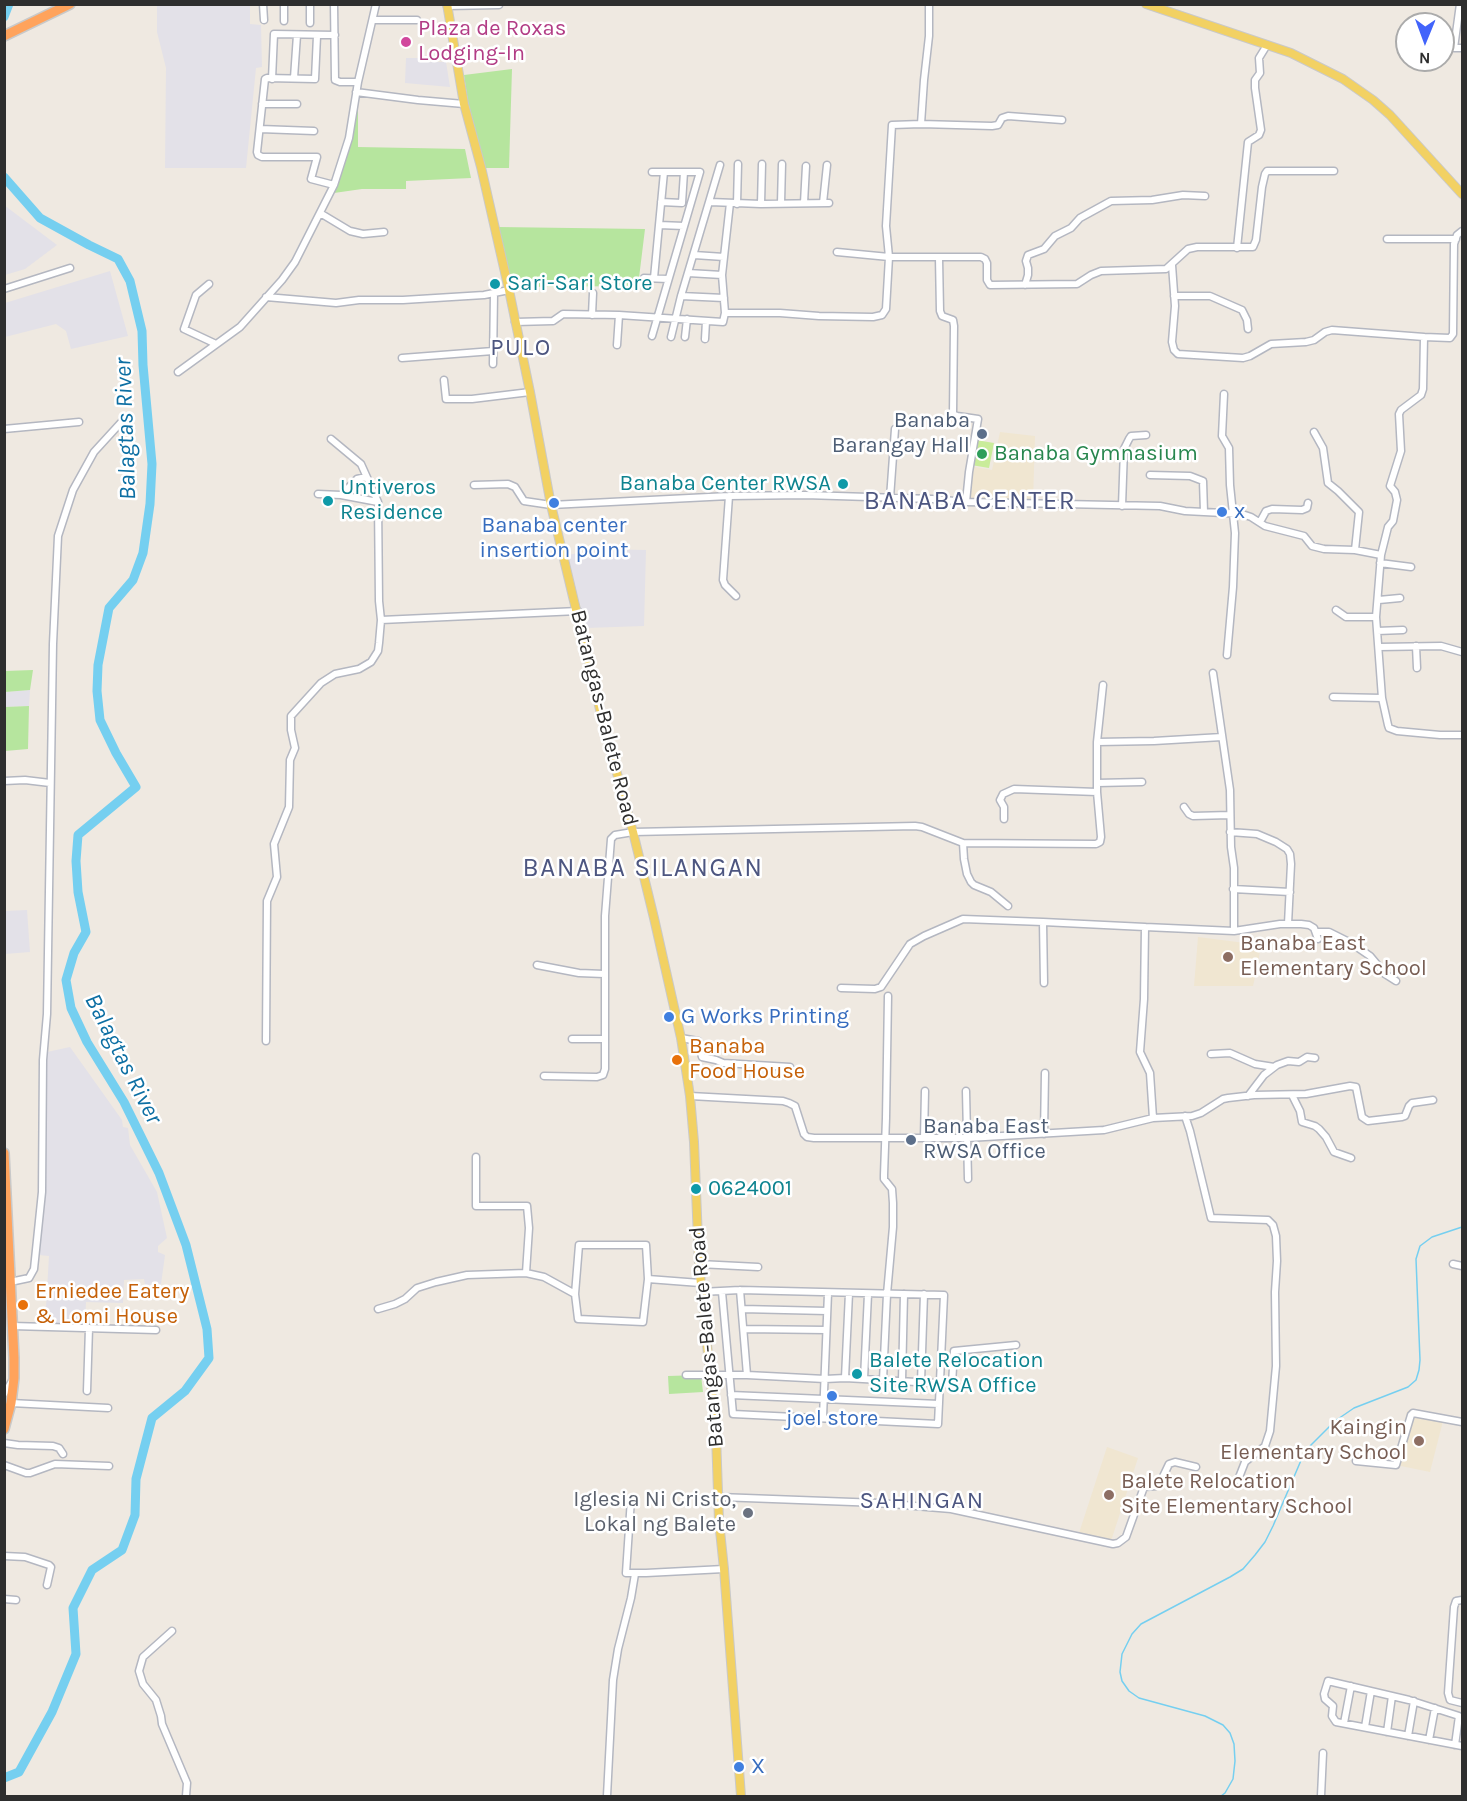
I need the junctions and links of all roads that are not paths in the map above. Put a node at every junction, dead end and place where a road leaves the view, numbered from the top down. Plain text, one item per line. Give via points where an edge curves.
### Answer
1 (70, 4) edge
2 (263, 4) edge
3 (284, 4) edge
4 (310, 4) edge
5 (334, 4) edge
6 (376, 4) edge
7 (929, 4) edge
8 (1146, 4) edge
9 (447, 5) edge
10 (499, 5) edge
11 (1461, 7) edge
12 (264, 20) dead end
13 (373, 20) junction
14 (417, 20) dead end
15 (284, 21) dead end
16 (309, 23) dead end
17 (7, 35) edge
18 (297, 35) junction
19 (334, 35) junction
20 (317, 36) junction
21 (1267, 45) junction
22 (1462, 48) edge
23 (294, 78) junction
24 (272, 79) junction
25 (358, 82) junction
26 (356, 92) junction
27 (262, 104) junction
28 (297, 104) dead end
29 (464, 104) junction
30 (1062, 120) dead end
31 (921, 124) junction
32 (260, 129) junction
33 (314, 131) dead end
34 (762, 164) dead end
35 (782, 164) dead end
36 (720, 165) dead end
37 (738, 165) dead end
38 (827, 165) dead end
39 (806, 166) dead end
40 (1334, 171) dead end
41 (652, 172) dead end
42 (664, 172) junction
43 (684, 172) junction
44 (333, 185) junction
45 (1462, 194) edge
46 (1205, 196) dead end
47 (661, 202) junction
48 (710, 202) junction
49 (733, 203) junction
50 (781, 203) junction
51 (804, 203) junction
52 (761, 204) junction
53 (320, 213) junction
54 (659, 225) junction
55 (684, 226) junction
56 (1462, 231) edge
57 (384, 232) dead end
58 (1387, 239) dead end
59 (1456, 239) junction
60 (1237, 248) junction
61 (837, 252) dead end
62 (694, 255) junction
63 (724, 257) junction
64 (889, 258) junction
65 (939, 258) junction
66 (1172, 265) junction
67 (70, 267) dead end
68 (688, 273) junction
69 (722, 275) junction
70 (645, 278) dead end
71 (654, 278) junction
72 (668, 279) junction
73 (209, 284) dead end
74 (1025, 285) junction
75 (4, 289) edge
76 (509, 290) junction
77 (494, 292) junction
78 (593, 293) dead end
79 (681, 296) junction
80 (1174, 296) junction
81 (266, 297) junction
82 (724, 298) junction
83 (724, 313) junction
84 (592, 315) junction
85 (619, 315) junction
86 (657, 318) junction
87 (675, 318) junction
88 (687, 319) junction
89 (706, 321) junction
90 (515, 322) junction
91 (1248, 329) dead end
92 (652, 336) dead end
93 (671, 337) dead end
94 (685, 337) dead end
95 (1425, 337) junction
96 (705, 339) dead end
97 (216, 344) junction
98 (617, 345) dead end
99 (493, 351) junction
100 (402, 358) dead end
101 (493, 364) dead end
102 (178, 372) dead end
103 (444, 380) dead end
104 (530, 392) junction
105 (1224, 394) dead end
106 (126, 417) dead end
107 (79, 422) dead end
108 (4, 429) edge
109 (895, 429) dead end
110 (1314, 432) dead end
111 (1146, 435) dead end
112 (331, 439) dead end
113 (1150, 475) dead end
114 (366, 477) junction
115 (474, 485) dead end
116 (318, 494) dead end
117 (341, 495) junction
118 (729, 496) junction
119 (890, 498) junction
120 (378, 502) junction
121 (966, 502) junction
122 (1308, 503) dead end
123 (551, 505) junction
124 (1122, 506) junction
125 (1204, 512) junction
126 (1232, 514) junction
127 (1260, 522) junction
128 (1355, 550) junction
129 (1381, 555) junction
130 (1380, 563) junction
131 (1412, 567) dead end
132 (736, 596) dead end
133 (1400, 598) dead end
134 (1378, 600) junction
135 (1336, 610) dead end
136 (578, 611) junction
137 (1376, 617) junction
138 (381, 620) junction
139 (1402, 630) dead end
140 (1377, 631) junction
141 (1416, 646) junction
142 (1379, 647) junction
143 (1462, 652) edge
144 (1227, 655) dead end
145 (1418, 668) dead end
146 (1213, 673) dead end
147 (1103, 685) dead end
148 (1334, 697) dead end
149 (1382, 698) junction
150 (1462, 735) edge
151 (1222, 737) junction
152 (1097, 741) junction
153 (4, 781) edge
154 (1142, 782) dead end
155 (50, 783) junction
156 (1097, 783) junction
157 (1097, 792) junction
158 (1184, 807) dead end
159 (1230, 815) junction
160 (1004, 819) dead end
161 (633, 832) junction
162 (1230, 832) junction
163 (963, 843) junction
164 (1233, 889) junction
165 (1290, 892) junction
166 (1008, 906) dead end
167 (1043, 921) junction
168 (1288, 924) junction
169 (1145, 927) junction
170 (1234, 931) junction
171 (537, 965) dead end
172 (604, 974) junction
173 (1396, 981) dead end
174 (1044, 983) dead end
175 (841, 988) dead end
176 (888, 996) dead end
177 (681, 1038) junction
178 (572, 1039) dead end
179 (605, 1039) junction
180 (266, 1041) dead end
181 (1211, 1054) dead end
182 (1315, 1058) dead end
183 (790, 1067) dead end
184 (1275, 1067) junction
185 (1045, 1072) dead end
186 (544, 1076) dead end
187 (925, 1091) dead end
188 (966, 1091) dead end
189 (1292, 1095) junction
190 (690, 1096) junction
191 (1247, 1096) junction
192 (1433, 1100) dead end
193 (1185, 1116) junction
194 (1153, 1119) junction
195 (1044, 1134) junction
196 (886, 1138) junction
197 (924, 1138) junction
198 (968, 1138) junction
199 (4, 1153) edge
200 (476, 1157) dead end
201 (1351, 1158) dead end
202 (968, 1179) dead end
203 (6, 1213) edge
204 (699, 1264) junction
205 (1453, 1264) dead end
206 (1462, 1266) edge
207 (758, 1267) dead end
208 (526, 1273) junction
209 (648, 1279) junction
210 (10, 1282) junction
211 (701, 1288) junction
212 (740, 1290) junction
213 (722, 1292) junction
214 (828, 1293) junction
215 (849, 1293) junction
216 (575, 1294) junction
217 (868, 1294) junction
218 (887, 1294) junction
219 (904, 1294) junction
220 (924, 1294) junction
221 (378, 1309) dead end
222 (742, 1309) junction
223 (827, 1311) junction
224 (12, 1326) junction
225 (90, 1328) junction
226 (744, 1329) junction
227 (156, 1330) dead end
228 (826, 1330) junction
229 (1016, 1345) dead end
230 (709, 1374) junction
231 (730, 1374) junction
232 (686, 1375) dead end
233 (747, 1375) junction
234 (14, 1378) junction
235 (825, 1378) junction
236 (845, 1378) junction
237 (864, 1379) junction
238 (883, 1380) junction
239 (902, 1381) junction
240 (921, 1382) junction
241 (940, 1384) junction
242 (87, 1391) dead end
243 (4, 1394) edge
244 (732, 1395) junction
245 (824, 1399) junction
246 (11, 1403) junction
247 (939, 1404) junction
248 (108, 1408) dead end
249 (823, 1417) junction
250 (1462, 1422) edge
251 (4, 1429) edge
252 (4, 1443) edge
253 (63, 1454) dead end
254 (1356, 1461) dead end
255 (4, 1465) edge
256 (109, 1466) dead end
257 (1196, 1467) dead end
258 (1238, 1480) dead end
259 (719, 1497) junction
260 (632, 1499) dead end
261 (4, 1556) edge
262 (724, 1569) junction
263 (634, 1574) junction
264 (47, 1585) dead end
265 (4, 1599) edge
266 (16, 1600) dead end
267 (1462, 1600) edge
268 (172, 1631) dead end
269 (1351, 1686) junction
270 (1371, 1690) junction
271 (1392, 1696) junction
272 (1414, 1701) junction
273 (1462, 1703) edge
274 (1435, 1708) junction
275 (1344, 1723) junction
276 (1365, 1727) junction
277 (1387, 1732) junction
278 (1408, 1736) junction
279 (1429, 1740) junction
280 (1455, 1745) junction
281 (1462, 1746) edge
282 (1323, 1753) dead end
283 (186, 1797) edge
284 (607, 1797) edge
285 (741, 1797) edge
286 (1321, 1797) edge

1 - 17 highway
2 - 12 street
3 - 15 street
4 - 16 street
5 - 19 street
6 - 13 street
7 - 31 street
8 - 21 main road
9 - 10 street
9 - 29 main road, Batangas-Balete Road
11 - 22 street via 1454,48
13 - 14 street
13 - 25 street
18 - 20 street
18 - 23 street
18 - 24 street via 274,34
19 - 20 street
19 - 25 street via 335,80
20 - 23 street via 315,79
21 - 45 main road via 1343,79 1373,100
21 - 60 street via 1259,58 1260,73 1255,80 1261,130 1248,142
23 - 24 street
24 - 27 street via 266,79
25 - 26 street
26 - 29 street
26 - 44 street via 349,138
27 - 28 street
27 - 32 street
29 - 76 main road, Batangas-Balete Road
30 - 31 street via 1008,116 992,126
31 - 64 street via 891,128 886,226
32 - 33 street
32 - 44 street via 258,156 317,157 311,179
34 - 52 street
35 - 50 street
36 - 48 street
37 - 49 street
38 - 51 street via 826,203
39 - 51 street
40 - 60 street via 1267,171 1255,244
41 - 42 street
42 - 43 street
42 - 47 street
43 - 47 street via 682,203
43 - 55 street via 700,172
44 - 53 street
46 - 74 street via 1111,201 1054,236 1044,249 1028,255
47 - 54 street
48 - 49 street
48 - 62 street
49 - 52 street
49 - 63 street
50 - 51 street
50 - 52 street
53 - 57 street via 350,231
53 - 81 street via 295,262
54 - 55 street
54 - 71 street
55 - 72 street
56 - 59 street
58 - 59 street
59 - 95 street via 1453,334 1450,338
60 - 66 street via 1188,249
61 - 64 street
62 - 63 street
62 - 68 street
63 - 69 street
64 - 65 street
64 - 83 street via 886,309 882,315
65 - 74 street via 981,257 987,263 990,285
65 - 121 street via 940,311 953,320 954,326 953,414 978,419
66 - 74 street via 1160,270 1101,271 1077,284
66 - 80 street
67 - 75 street
68 - 69 street
68 - 79 street
69 - 82 street
70 - 71 street
71 - 72 street
72 - 86 street
73 - 97 street via 196,295 184,329
76 - 77 street
76 - 90 main road, Batangas-Balete Road
77 - 81 street via 336,303
77 - 99 street
78 - 84 street
79 - 82 street
79 - 87 street
80 - 91 street via 1210,296 1242,310
80 - 95 street via 1172,342 1178,354 1186,356 1243,358 1271,344 1306,342 1332,330
81 - 97 street via 240,327
82 - 83 street
83 - 89 street via 723,322
84 - 85 street
84 - 90 street via 563,314 554,321
85 - 86 street
85 - 98 street
86 - 87 street
86 - 92 street
87 - 88 street
87 - 93 street
88 - 89 street
88 - 94 street
89 - 96 street
90 - 104 main road, Batangas-Balete Road
95 - 129 street via 1424,389 1399,414 1401,451 1390,486 1397,500
97 - 102 street
99 - 100 street
99 - 101 street
103 - 104 street via 446,399
104 - 123 main road, Batangas-Balete Road
105 - 126 street via 1222,436 1229,448
106 - 155 street via 94,452 74,490 58,536
107 - 108 street
109 - 119 street
110 - 128 street via 1323,448 1328,483 1359,512
111 - 124 street via 1129,438
112 - 114 street via 362,464
113 - 125 street via 1190,476 1203,481
114 - 117 street via 357,479
114 - 120 street
115 - 123 street via 512,485 524,501
116 - 117 street
117 - 120 street
118 - 119 street
118 - 123 street
118 - 132 street via 723,580
119 - 121 street
120 - 138 street
121 - 124 street
122 - 127 street via 1302,510 1266,511
123 - 136 main road, Batangas-Balete Road
124 - 125 street
125 - 126 street
126 - 127 street
126 - 144 street via 1235,533
127 - 128 street via 1304,536 1312,546
128 - 129 street
129 - 130 street
130 - 131 street
130 - 134 street
133 - 134 street
134 - 137 street
135 - 137 street via 1346,617
136 - 138 street
136 - 161 main road, Batangas-Balete Road
137 - 140 street
138 - 180 street via 378,651 371,662 321,683 291,716 295,748 290,760 289,807 274,843 277,878 267,901
139 - 140 street
140 - 142 street
141 - 142 street
141 - 143 street via 1441,646
141 - 145 street
142 - 149 street
146 - 151 street
147 - 152 street
148 - 149 street
149 - 150 street via 1393,730
151 - 152 street
151 - 159 street
152 - 156 street
153 - 155 street
154 - 156 street
155 - 210 street via 42,1192 34,1269 28,1278
156 - 157 street
157 - 160 street via 1011,790 1000,800
157 - 163 street via 1101,837 1096,844
158 - 159 street via 1193,816
159 - 162 street
161 - 163 street via 915,826
161 - 172 street via 611,839
161 - 177 main road, Batangas-Balete Road
162 - 164 street
162 - 165 street via 1257,834 1287,849 1291,859
163 - 166 street via 971,882
164 - 165 street
164 - 170 street
165 - 168 street
167 - 169 street
167 - 174 street
167 - 175 street via 963,919 910,944 881,987
168 - 170 street
168 - 173 street via 1306,924 1317,935 1329,932 1351,943
169 - 170 street
169 - 194 street via 1140,1049 1150,1074
171 - 172 street
172 - 179 street
176 - 196 street
177 - 183 street via 698,1041 702,1057 723,1063
177 - 190 main road, Batangas-Balete Road
178 - 179 street
179 - 186 street via 603,1075
181 - 184 street via 1230,1053 1255,1064
182 - 184 street
184 - 191 street
185 - 195 street
187 - 197 street
188 - 198 street
189 - 191 street
189 - 192 street via 1354,1086 1362,1117 1368,1121 1402,1117 1412,1103
189 - 201 street via 1302,1122 1319,1129 1334,1152
190 - 196 street via 789,1103 795,1106 807,1137
190 - 204 main road, Batangas-Balete Road
191 - 193 street via 1223,1099 1201,1113
193 - 194 street
193 - 258 street via 1211,1218 1268,1220 1276,1236 1276,1366 1270,1431 1265,1446 1245,1462
194 - 195 street via 1104,1130
195 - 198 street
196 - 197 street
196 - 218 street via 884,1179 892,1190 893,1203
197 - 198 street
198 - 202 street
199 - 203 highway
200 - 208 street via 476,1206 527,1206
203 - 210 highway
204 - 207 street
204 - 211 main road, Batangas-Balete Road
205 - 206 street
208 - 216 street via 544,1277
208 - 221 street via 467,1275 436,1281
209 - 211 street
209 - 216 street via 643,1322 578,1319
209 - 216 street via 646,1245 579,1245
210 - 224 highway
211 - 213 street
211 - 230 main road, Batangas-Balete Road
212 - 213 street
212 - 214 street
212 - 222 street
213 - 231 street
214 - 215 street
214 - 223 street
215 - 217 street
215 - 236 street
217 - 218 street
217 - 237 street
218 - 219 street
218 - 238 street
219 - 220 street
219 - 239 street
220 - 240 street
220 - 241 street via 944,1295
222 - 223 street
222 - 226 street
223 - 228 street
224 - 225 street
224 - 234 highway
225 - 227 street
225 - 242 street
226 - 228 street
226 - 233 street
228 - 235 street
229 - 241 street via 954,1351 952,1384
230 - 231 street
230 - 232 street
230 - 259 main road, Batangas-Balete Road
231 - 233 street
231 - 244 street
233 - 235 street
234 - 243 street
234 - 246 highway
235 - 236 street
235 - 245 street
236 - 237 street
237 - 238 street
238 - 239 street
239 - 240 street
240 - 241 street
241 - 247 street
244 - 245 street
244 - 249 street via 733,1414
245 - 247 street
245 - 249 street
246 - 248 street
246 - 251 highway
247 - 249 street via 938,1424
250 - 254 street via 1413,1413 1396,1466
252 - 253 street via 52,1446
255 - 256 street via 26,1473 55,1464
257 - 259 street via 1169,1464 1160,1483 1145,1486 1126,1537 1113,1544 951,1509
259 - 262 main road, Batangas-Balete Road
260 - 263 street via 626,1573
261 - 264 street via 50,1564
262 - 263 street
262 - 285 main road, Batangas-Balete Road
263 - 284 street via 613,1680
265 - 266 street
267 - 273 street via 1454,1606 1448,1697
268 - 283 street via 143,1657 139,1671 143,1684 156,1700 187,1783
269 - 270 street
269 - 275 street
269 - 275 street via 1328,1681 1324,1694 1334,1706 1332,1716 1336,1722
270 - 271 street
270 - 276 street
271 - 272 street
271 - 277 street
272 - 274 street
272 - 278 street
274 - 279 street
274 - 280 street via 1459,1716
275 - 276 street
276 - 277 street
277 - 278 street
278 - 279 street
279 - 280 street
280 - 281 street
282 - 286 street

